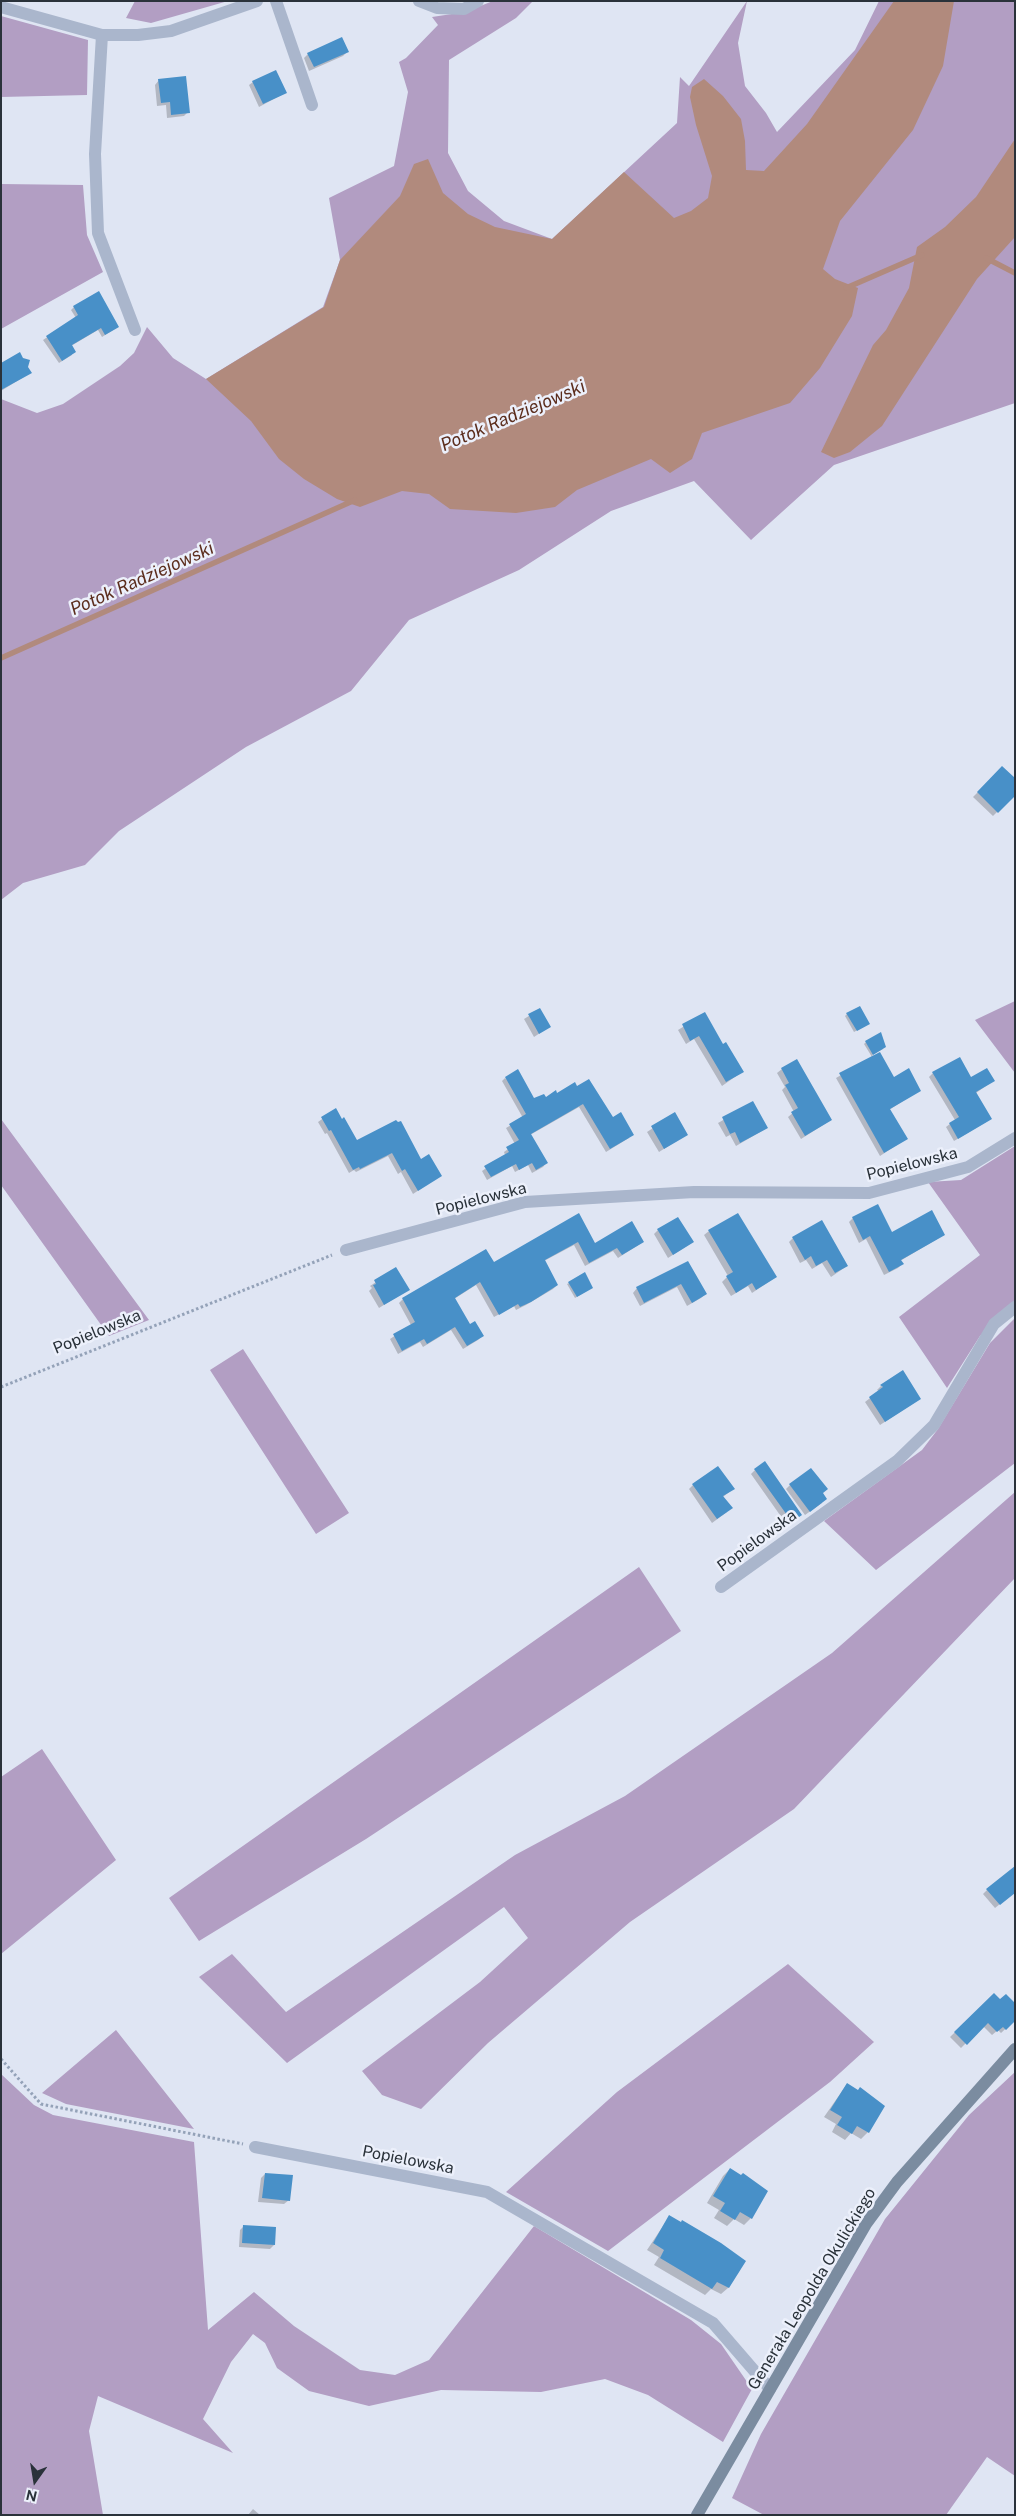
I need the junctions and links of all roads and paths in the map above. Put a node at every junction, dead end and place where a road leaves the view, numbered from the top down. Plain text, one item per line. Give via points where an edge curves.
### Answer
1 (257, 1) edge
2 (276, 1) edge
3 (419, 1) edge
4 (478, 1) edge
5 (1, 7) edge
6 (102, 35) junction
7 (312, 105) dead end
8 (135, 330) dead end
9 (1015, 1138) edge
10 (346, 1250) joint
11 (1015, 1307) edge
12 (1, 1387) edge
13 (721, 1587) dead end
14 (1015, 2049) edge
15 (1, 2059) edge
16 (255, 2147) joint
17 (770, 2389) junction
18 (697, 2515) edge

1 - 6 street via 171,31
2 - 7 street
3 - 4 street via 437,8 464,8
5 - 6 street
6 - 8 street via 95,154 98,233
9 - 10 street, Popielowska via 968,1167 869,1193 694,1192 525,1202
10 - 12 path, Popielowska
11 - 13 street, Popielowska via 994,1324 934,1425 897,1461
14 - 17 street, Generała Leopolda Okulickiego via 887,2194
15 - 16 path via 40,2104
16 - 17 street, Popielowska via 487,2192 713,2323
17 - 18 street, Generała Leopolda Okulickiego

